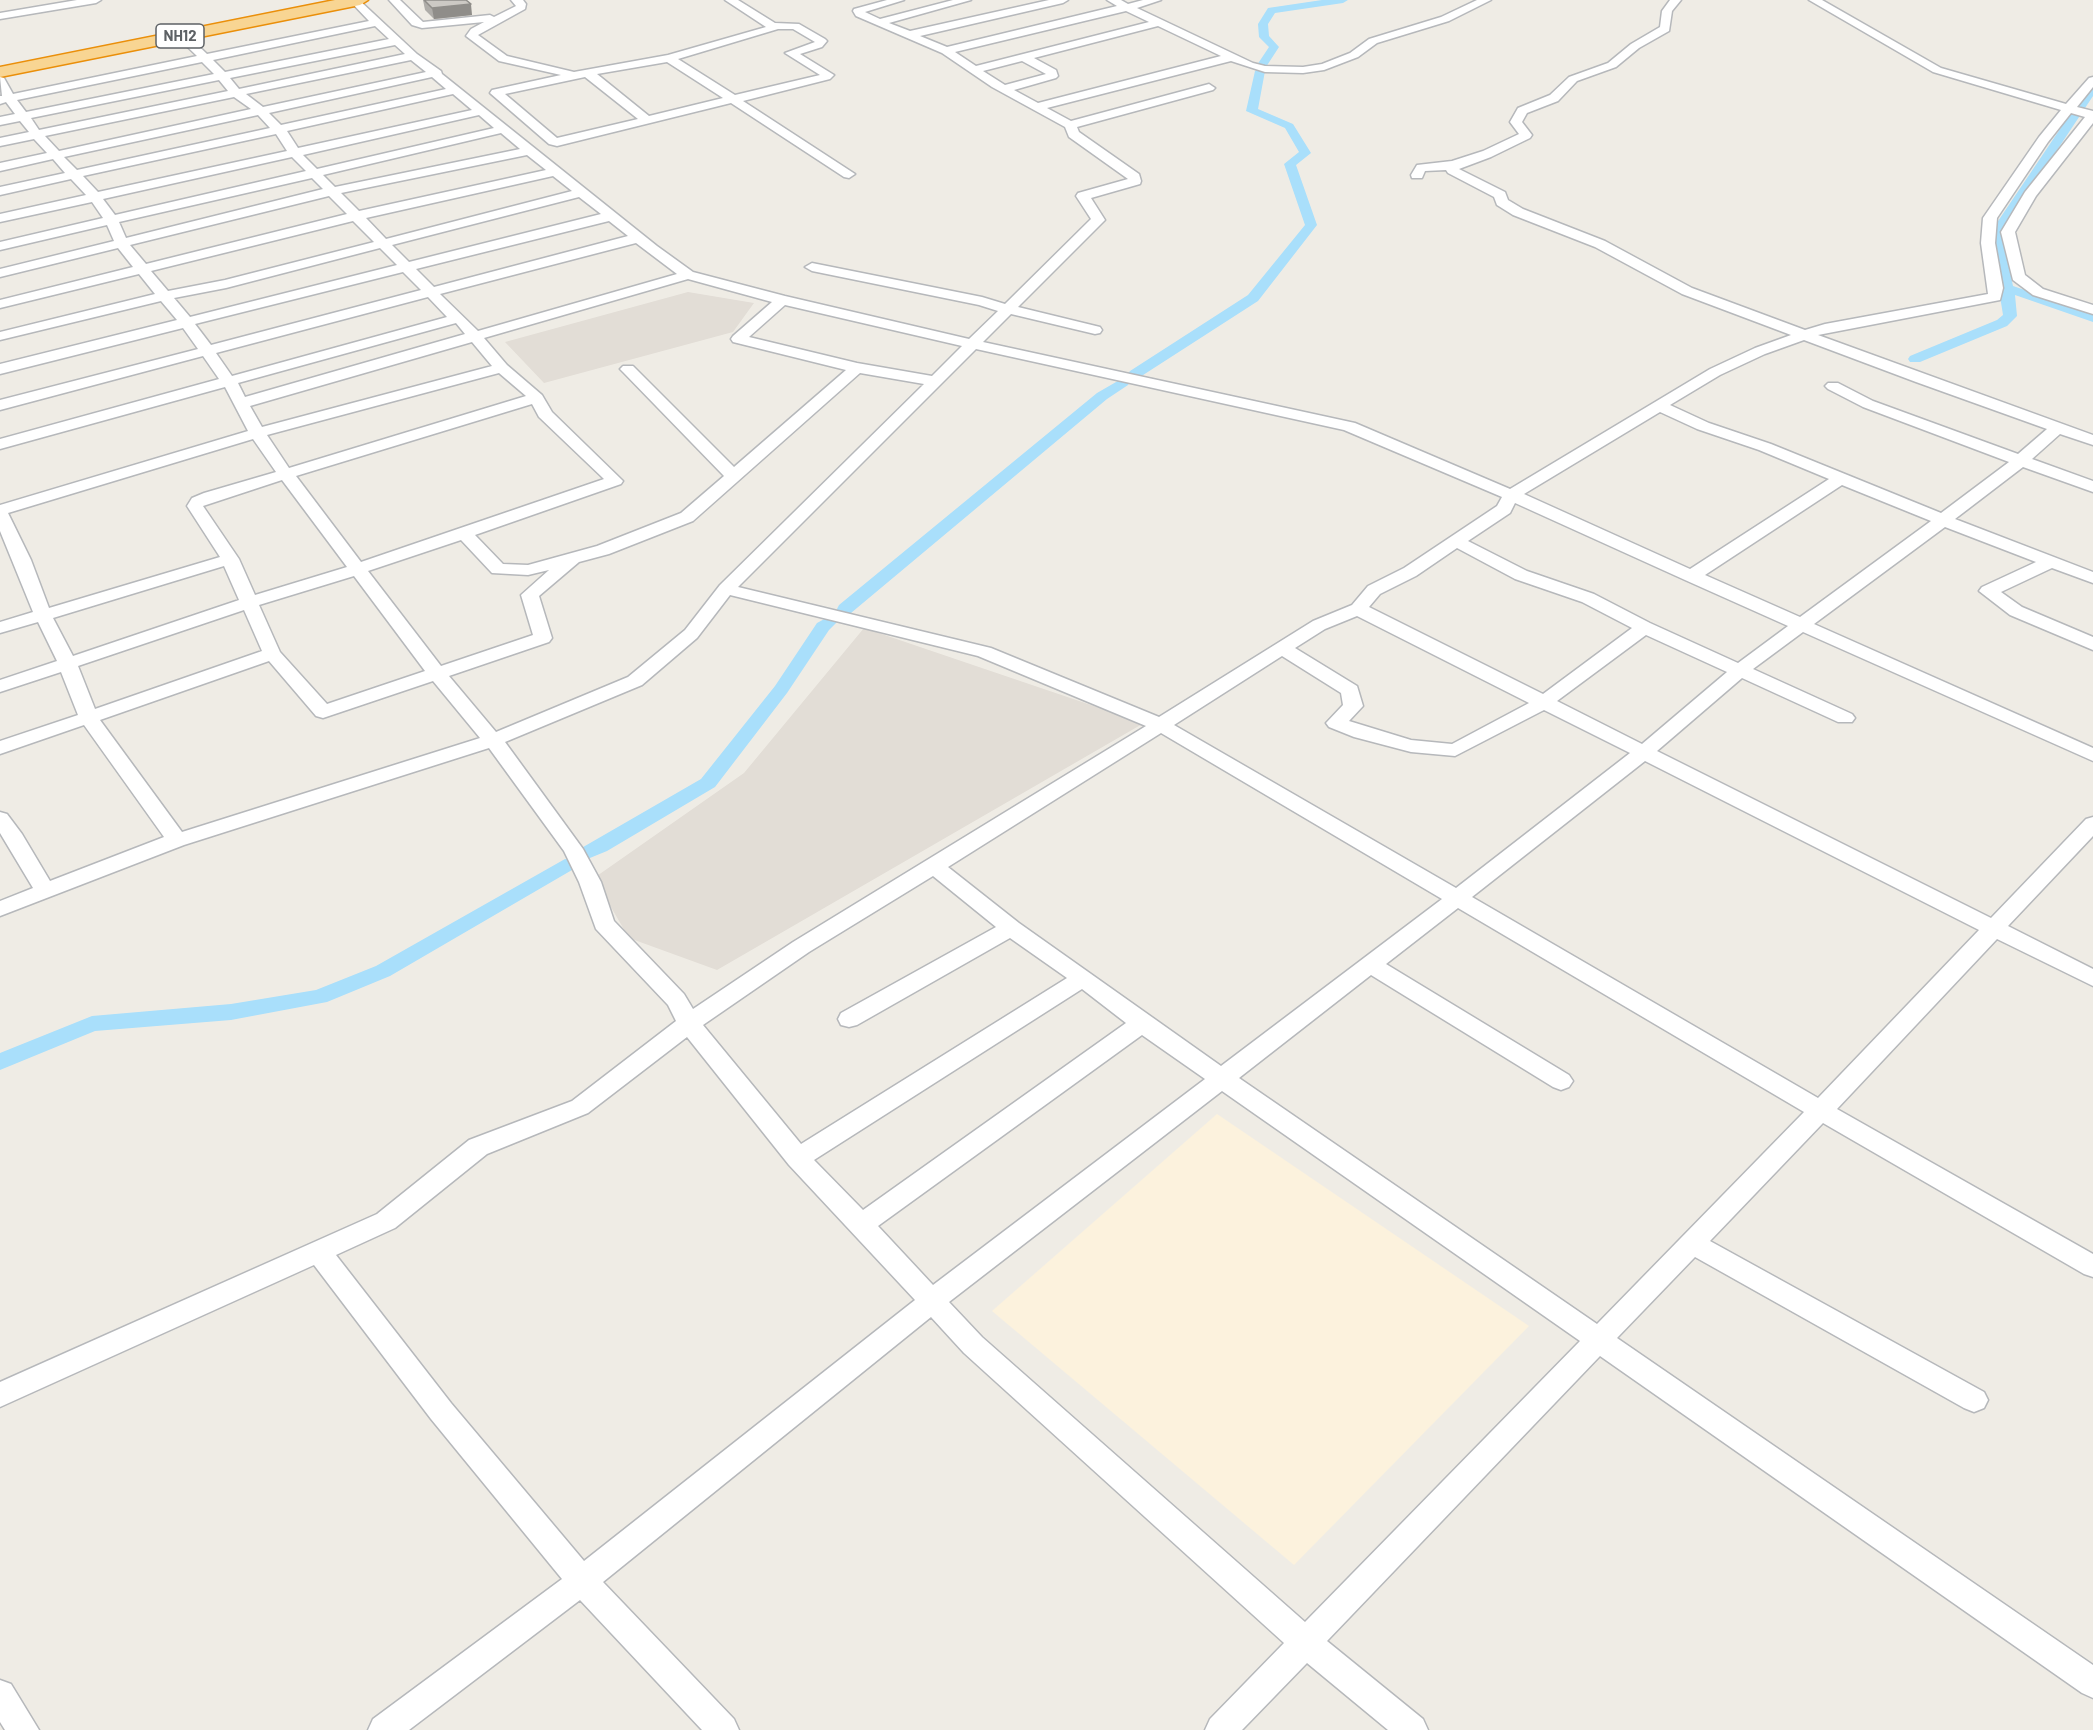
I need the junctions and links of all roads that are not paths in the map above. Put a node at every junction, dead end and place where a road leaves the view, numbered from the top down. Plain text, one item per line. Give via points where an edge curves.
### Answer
1 (96, 0) edge
2 (394, 0) edge
3 (516, 0) edge
4 (730, 0) edge
5 (899, 0) edge
6 (966, 0) edge
7 (1063, 0) edge
8 (1112, 0) edge
9 (1156, 0) edge
10 (1486, 0) edge
11 (1676, 0) edge
12 (1814, 0) edge
13 (357, 1) edge
14 (1127, 7) junction
15 (506, 15) junction
16 (0, 16) edge
17 (879, 22) junction
18 (376, 23) junction
19 (1158, 23) junction
20 (772, 26) junction
21 (909, 34) junction
22 (181, 35) junction
23 (398, 41) junction
24 (946, 51) junction
25 (413, 56) junction
26 (1230, 57) junction
27 (204, 58) junction
28 (669, 58) junction
29 (1025, 58) junction
30 (974, 70) junction
31 (0, 72) edge
32 (437, 73) junction
33 (581, 74) junction
34 (224, 77) junction
35 (2093, 80) edge
36 (1209, 88) dead end
37 (1003, 89) junction
38 (1103, 89) junction
39 (456, 90) junction
40 (234, 92) junction
41 (3, 93) edge
42 (734, 100) junction
43 (1035, 107) junction
44 (1138, 107) junction
45 (260, 110) junction
46 (2069, 110) junction
47 (483, 111) junction
48 (2092, 115) edge
49 (0, 121) edge
50 (648, 121) junction
51 (30, 125) junction
52 (1070, 125) junction
53 (279, 129) junction
54 (505, 129) junction
55 (0, 142) edge
56 (531, 150) junction
57 (294, 152) junction
58 (54, 155) junction
59 (1454, 165) junction
60 (0, 167) edge
61 (556, 171) junction
62 (316, 174) junction
63 (849, 174) dead end
64 (74, 175) junction
65 (1417, 175) dead end
66 (0, 191) edge
67 (333, 191) junction
68 (582, 192) junction
69 (95, 197) junction
70 (356, 216) junction
71 (611, 216) junction
72 (0, 218) edge
73 (112, 221) junction
74 (638, 238) junction
75 (384, 243) junction
76 (122, 244) junction
77 (0, 246) edge
78 (406, 267) junction
79 (812, 267) dead end
80 (142, 269) junction
81 (0, 273) edge
82 (688, 275) junction
83 (432, 293) junction
84 (163, 296) junction
85 (782, 300) junction
86 (0, 304) edge
87 (1007, 309) junction
88 (2093, 310) edge
89 (459, 318) junction
90 (187, 323) junction
91 (1095, 330) dead end
92 (1804, 334) junction
93 (0, 336) edge
94 (476, 337) junction
95 (971, 344) junction
96 (207, 352) junction
97 (502, 368) junction
98 (857, 368) junction
99 (0, 369) edge
100 (628, 369) dead end
101 (936, 381) junction
102 (230, 382) junction
103 (1833, 386) dead end
104 (537, 398) junction
105 (242, 403) junction
106 (0, 405) edge
107 (1659, 406) junction
108 (2059, 426) junction
109 (257, 433) junction
110 (2093, 440) edge
111 (0, 444) edge
112 (2020, 461) junction
113 (285, 473) junction
114 (735, 477) junction
115 (1841, 478) junction
116 (2093, 487) edge
117 (1511, 495) junction
118 (0, 511) edge
119 (1943, 520) junction
120 (464, 533) junction
121 (1456, 541) junction
122 (230, 558) junction
123 (573, 558) junction
124 (2051, 562) junction
125 (358, 569) junction
126 (1691, 576) junction
127 (2093, 578) edge
128 (726, 589) junction
129 (250, 602) junction
130 (1358, 609) junction
131 (43, 615) junction
132 (1801, 625) junction
133 (1644, 627) junction
134 (0, 628) edge
135 (2093, 644) edge
136 (1282, 648) junction
137 (272, 654) junction
138 (67, 663) junction
139 (1740, 670) junction
140 (436, 673) junction
141 (0, 686) edge
142 (1543, 703) junction
143 (89, 718) junction
144 (1845, 718) dead end
145 (1161, 725) junction
146 (493, 740) junction
147 (0, 748) edge
148 (1642, 753) junction
149 (2093, 755) edge
150 (2093, 824) edge
151 (2, 826) edge
152 (177, 840) junction
153 (934, 866) junction
154 (46, 892) junction
155 (1458, 897) junction
156 (0, 909) edge
157 (1011, 928) junction
158 (1994, 928) junction
159 (1370, 964) junction
160 (1083, 978) junction
161 (2093, 978) edge
162 (849, 1019) dead end
163 (689, 1023) junction
164 (1142, 1023) junction
165 (1222, 1076) junction
166 (1561, 1081) dead end
167 (1821, 1111) junction
168 (798, 1158) junction
169 (861, 1225) junction
170 (1693, 1244) junction
171 (318, 1251) junction
172 (2093, 1267) edge
173 (932, 1301) junction
174 (1599, 1342) junction
175 (0, 1395) edge
176 (1974, 1400) dead end
177 (582, 1581) junction
178 (1305, 1641) junction
179 (2093, 1683) edge
180 (0, 1695) edge
181 (23, 1730) edge
182 (384, 1730) edge
183 (723, 1730) edge
184 (1221, 1730) edge
185 (1412, 1730) edge

1 - 16 street
2 - 15 street via 422,25
3 - 15 street via 521,7
4 - 20 street
5 - 17 street via 858,11
6 - 17 street
7 - 21 street
8 - 14 street
9 - 14 street
10 - 26 street via 1446,19 1373,41 1324,67 1265,69
11 - 59 street via 1667,11 1665,29 1612,65 1573,79 1554,98 1522,111 1516,122 1526,135
12 - 46 street via 1937,70
13 - 18 street
13 - 22 highway, NH12
14 - 19 street
14 - 24 street
15 - 33 street via 472,36 503,59
17 - 21 street
18 - 23 street
18 - 27 street
19 - 26 street
19 - 29 street
20 - 28 street via 770,30
20 - 42 street via 795,27 821,41 791,53 828,75
21 - 24 street
22 - 27 street
22 - 31 highway, NH12
23 - 25 street
23 - 34 street
24 - 30 street
25 - 32 street
25 - 40 street
26 - 38 street
27 - 34 street
27 - 41 street
28 - 33 street
28 - 42 street
29 - 30 street
29 - 37 street via 1052,72 1052,76
30 - 37 street
32 - 39 street
32 - 45 street
33 - 50 street
33 - 50 street via 496,93 554,141
34 - 40 street
34 - 51 street
35 - 46 street
36 - 44 street
37 - 43 street
38 - 43 street
38 - 44 street
39 - 47 street
39 - 53 street
40 - 45 street
40 - 51 street
41 - 51 street
42 - 50 street
42 - 63 street
43 - 52 street
44 - 52 street
45 - 53 street
45 - 58 street
46 - 48 street
46 - 92 street via 2036,149 1990,218 1988,243 1995,297 1870,318
47 - 54 street
47 - 57 street
48 - 88 street via 2030,195 2008,232 2018,277 2038,292
49 - 51 street
51 - 55 street
51 - 58 street
52 - 87 street via 1073,134 1135,181 1083,196 1098,220
53 - 57 street
53 - 64 street
54 - 56 street
54 - 62 street
56 - 61 street
56 - 67 street
57 - 62 street
57 - 69 street
58 - 60 street
58 - 64 street
59 - 65 street via 1421,168
59 - 92 street via 1452,170 1500,195 1503,202 1518,212 1600,244 1687,291
61 - 68 street
61 - 70 street
62 - 67 street
62 - 73 street
64 - 66 street
64 - 69 street
67 - 70 street
67 - 76 street
68 - 71 street
68 - 75 street
69 - 72 street
69 - 73 street
70 - 75 street
70 - 80 street
71 - 74 street
71 - 78 street
73 - 76 street
73 - 77 street
74 - 82 street
74 - 83 street
75 - 78 street
75 - 84 street via 226,284
76 - 80 street
76 - 81 street
78 - 83 street
78 - 90 street
79 - 87 street via 982,300
80 - 84 street
80 - 86 street
82 - 85 street
82 - 94 street
83 - 89 street
83 - 96 street
84 - 90 street
84 - 93 street
85 - 95 street
85 - 98 street via 738,339
87 - 91 street
87 - 95 street
89 - 94 street
89 - 102 street
90 - 96 street
90 - 99 street
92 - 107 street via 1715,372
92 - 108 street
94 - 97 street
94 - 105 street
95 - 101 street
95 - 117 street via 1349,426
96 - 102 street
96 - 106 street
97 - 104 street
97 - 109 street
98 - 101 street
98 - 114 street
100 - 114 street
101 - 128 street
102 - 105 street
102 - 111 street
103 - 112 street via 1868,404
104 - 113 street
104 - 120 street via 544,414 615,481
105 - 109 street
107 - 115 street
107 - 117 street
108 - 110 street
108 - 112 street
109 - 113 street
109 - 118 street
112 - 116 street
112 - 119 street
113 - 122 street via 195,506
113 - 125 street
114 - 123 street via 687,517
115 - 119 street
115 - 126 street
117 - 121 street via 1504,509
117 - 126 street
118 - 131 street
119 - 124 street
119 - 132 street
120 - 123 street via 498,569 528,570
120 - 125 street
121 - 130 street via 1410,572 1374,590
121 - 133 street via 1521,575 1588,598
122 - 129 street
122 - 131 street
123 - 140 street via 530,595 543,638
124 - 127 street
124 - 135 street via 1989,591 2016,611
125 - 129 street
125 - 140 street
126 - 132 street
128 - 145 street via 984,652
128 - 146 street via 691,634 635,681
129 - 137 street
129 - 138 street
130 - 136 street via 1319,625
130 - 142 street
131 - 134 street
131 - 138 street
132 - 139 street
132 - 149 street
133 - 139 street
133 - 142 street
136 - 142 street via 1350,690 1353,706 1336,723 1411,746 1455,750
136 - 145 street
137 - 140 street via 322,711
137 - 143 street
138 - 141 street
138 - 143 street
139 - 144 street
139 - 148 street
140 - 146 street
142 - 148 street
143 - 147 street
143 - 152 street
145 - 153 street
145 - 155 street
146 - 152 street
146 - 163 street via 573,849 590,882 604,924 676,1000
148 - 155 street
148 - 158 street
150 - 158 street
151 - 154 street via 15,839
152 - 154 street
153 - 157 street
153 - 163 street via 801,947
154 - 156 street
155 - 159 street
155 - 167 street
157 - 160 street
157 - 162 street
158 - 161 street
158 - 167 street
159 - 165 street
159 - 166 street
160 - 164 street
160 - 168 street
163 - 168 street
163 - 171 street via 580,1107 478,1147 386,1221
164 - 165 street
164 - 169 street
165 - 173 street
165 - 174 street
167 - 170 street
167 - 172 street
168 - 169 street
169 - 173 street
170 - 174 street
170 - 176 street
171 - 175 street
171 - 177 street via 441,1411
173 - 177 street
173 - 178 street via 973,1344
174 - 178 street
174 - 179 street
177 - 182 street
177 - 183 street
178 - 184 street
178 - 185 street
180 - 181 street

